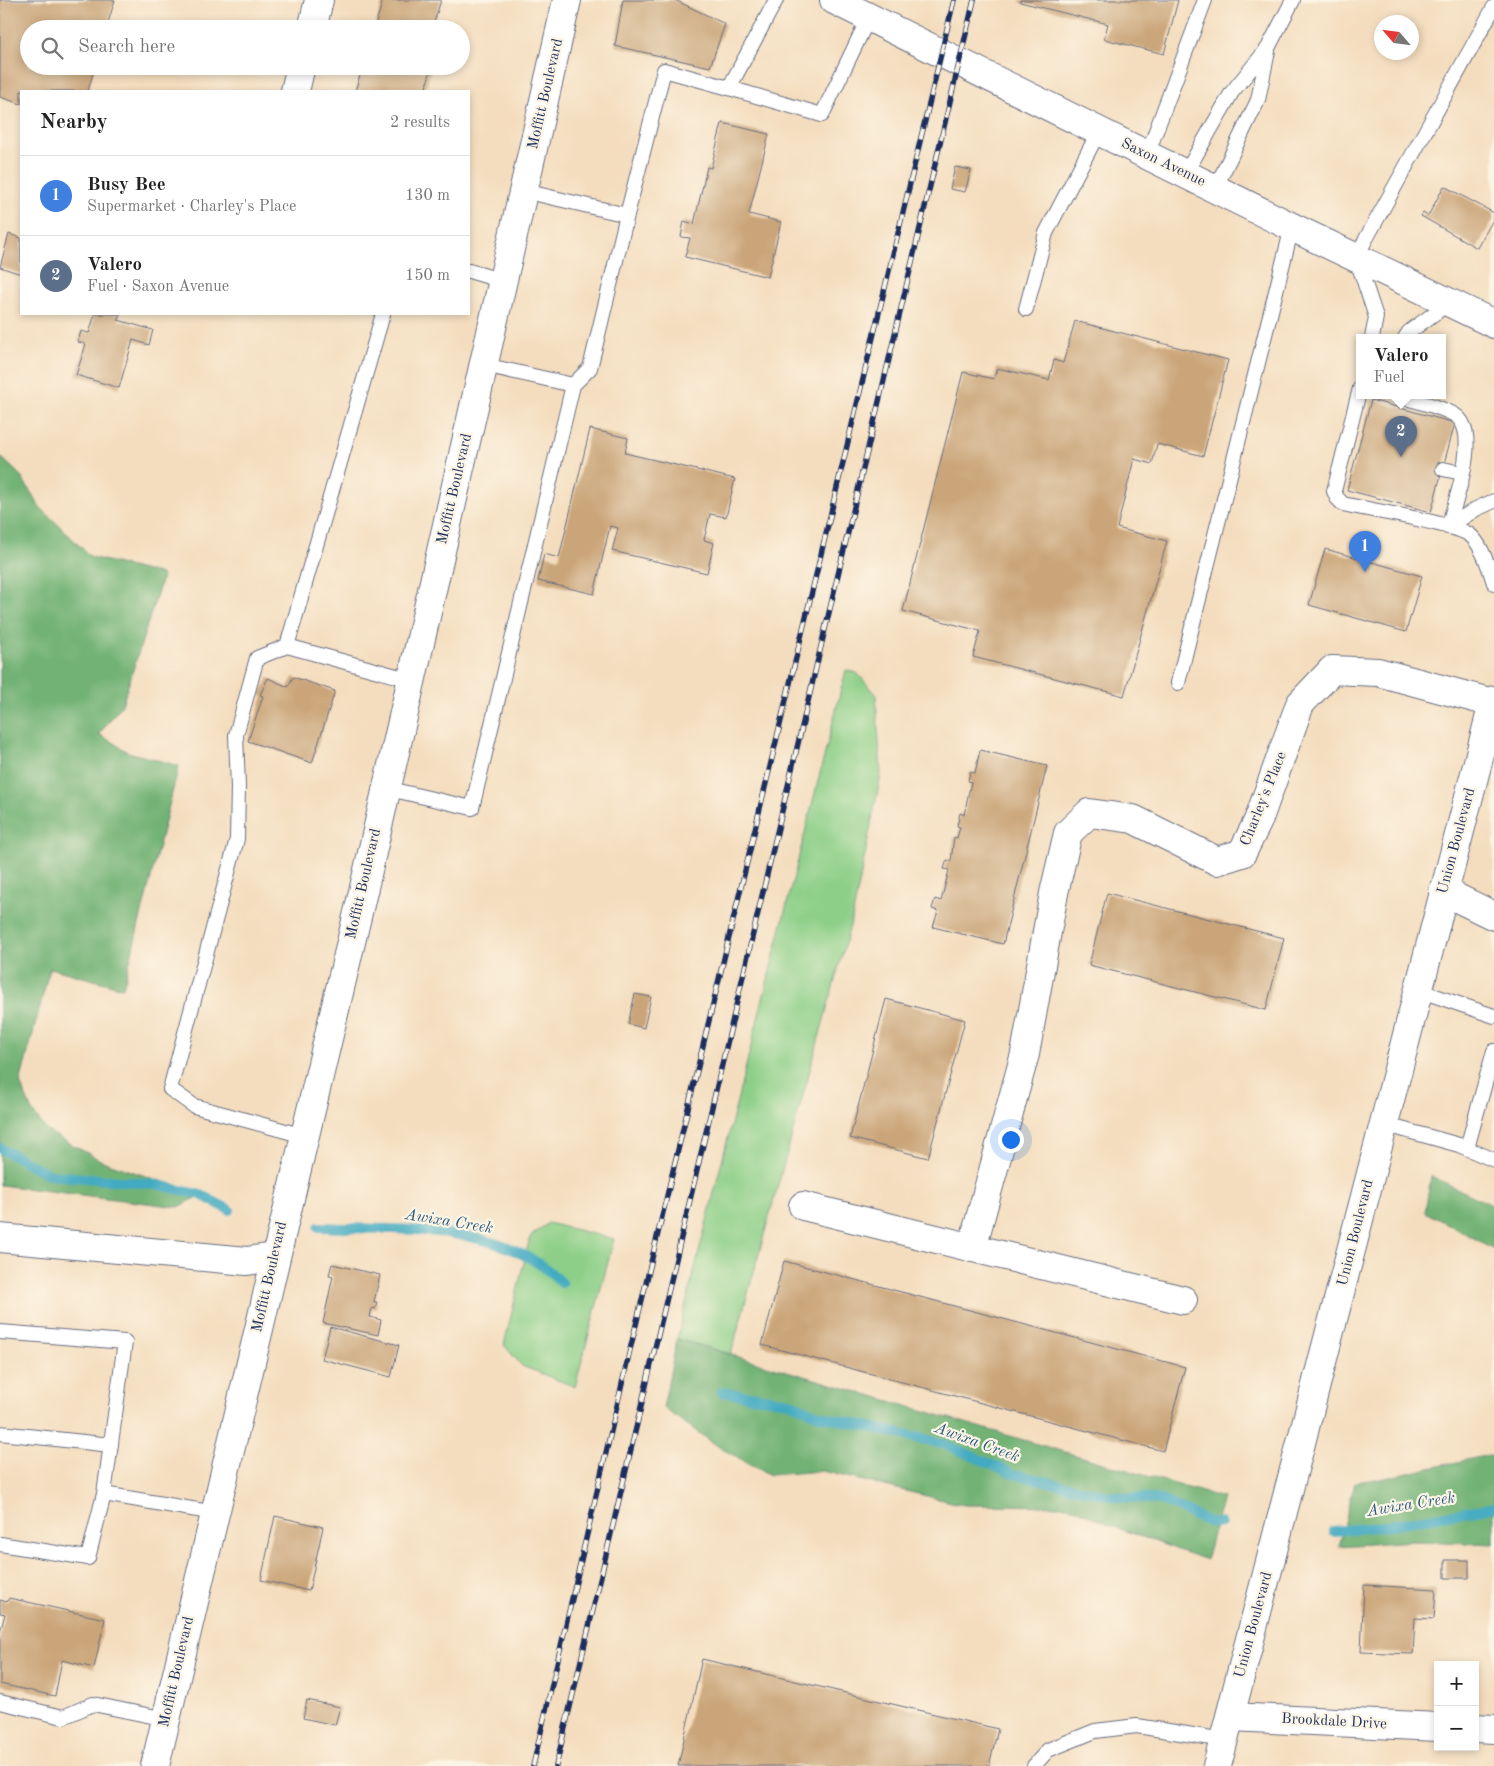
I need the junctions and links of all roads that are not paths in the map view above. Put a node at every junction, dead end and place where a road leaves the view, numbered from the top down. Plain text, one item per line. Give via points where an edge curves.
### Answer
1 (319, 0) edge
2 (567, 0) edge
3 (776, 0) edge
4 (834, 0) edge
5 (1205, 0) edge
6 (1293, 0) edge
7 (1494, 7) edge
8 (869, 17) junction
9 (314, 20) edge
10 (1268, 48) junction
11 (299, 75) edge
12 (729, 88) junction
13 (295, 90) edge
14 (1099, 131) junction
15 (1147, 155) junction
16 (1185, 174) junction
17 (1215, 189) junction
18 (524, 191) junction
19 (627, 215) junction
20 (1292, 227) junction
21 (1356, 257) junction
22 (470, 271) edge
23 (503, 281) junction
24 (1450, 302) junction
25 (1026, 309) dead end
26 (383, 315) edge
27 (1494, 324) edge
28 (1373, 334) edge
29 (1408, 334) edge
30 (484, 365) junction
31 (572, 385) junction
32 (1358, 399) edge
33 (1407, 399) edge
34 (1443, 469) dead end
35 (1462, 474) junction
36 (1494, 501) edge
37 (1448, 527) junction
38 (1494, 583) edge
39 (287, 646) junction
40 (410, 680) junction
41 (1178, 683) dead end
42 (1494, 702) edge
43 (385, 788) junction
44 (1443, 891) junction
45 (1494, 916) edge
46 (1418, 990) junction
47 (1494, 1016) edge
48 (1494, 1051) edge
49 (1384, 1124) junction
50 (304, 1136) junction
51 (1467, 1148) junction
52 (1494, 1160) edge
53 (803, 1206) dead end
54 (0, 1238) edge
55 (972, 1248) junction
56 (274, 1257) junction
57 (1183, 1300) dead end
58 (0, 1332) edge
59 (0, 1433) edge
60 (111, 1445) junction
61 (104, 1494) junction
62 (215, 1513) junction
63 (0, 1544) edge
64 (0, 1702) edge
65 (166, 1719) junction
66 (1434, 1727) edge
67 (1227, 1728) junction
68 (1479, 1728) edge
69 (1494, 1729) edge
70 (160, 1765) edge
71 (1034, 1766) edge
72 (1217, 1766) edge

1 - 9 street
2 - 18 street, Moffitt Boulevard
3 - 12 lane
4 - 8 street, Saxon Avenue
5 - 15 lane
6 - 10 lane
7 - 21 lane
8 - 12 lane via 822,115
8 - 14 street, Saxon Avenue
10 - 16 lane via 1232,92
10 - 17 lane via 1258,100
11 - 13 street
12 - 19 lane via 664,70
14 - 15 street, Saxon Avenue
14 - 25 lane via 1046,232
15 - 16 street, Saxon Avenue
16 - 17 street, Saxon Avenue
17 - 20 street, Saxon Avenue
18 - 19 lane
18 - 23 street, Moffitt Boulevard
19 - 31 lane via 590,368
20 - 21 street, Saxon Avenue
20 - 41 lane
21 - 24 street, Saxon Avenue
21 - 28 lane via 1376,317
22 - 23 lane
23 - 30 street, Moffitt Boulevard
24 - 27 street, Saxon Avenue
24 - 29 lane
26 - 39 lane
30 - 31 lane
30 - 40 street, Moffitt Boulevard
31 - 43 lane via 472,808
32 - 37 lane via 1352,446 1334,491 1337,498 1343,504
33 - 35 lane via 1455,414 1466,426 1468,448
34 - 35 lane
35 - 37 lane
36 - 37 lane
37 - 38 lane via 1471,535 1484,556
39 - 40 lane
39 - 50 lane via 257,658 236,735 238,839 170,1089 194,1106
40 - 43 street, Moffitt Boulevard
42 - 44 street, Union Boulevard
42 - 55 street, Charley's Place via 1378,672 1332,670 1300,704 1258,821 1242,853 1217,861 1133,819 1089,812 1068,833 1025,1054
43 - 50 street, Moffitt Boulevard
44 - 45 street
44 - 46 street, Union Boulevard
46 - 47 lane
46 - 49 street, Union Boulevard
48 - 51 lane
49 - 51 lane
49 - 67 street, Union Boulevard
50 - 56 street, Moffitt Boulevard
51 - 52 lane
53 - 55 street
54 - 56 street via 247,1261
55 - 57 street
56 - 62 street, Moffitt Boulevard
58 - 60 lane via 125,1342
59 - 60 lane
60 - 61 lane
61 - 62 lane
61 - 63 lane via 88,1558
62 - 65 street, Moffitt Boulevard
64 - 65 lane via 62,1717 93,1704
65 - 70 street, Moffitt Boulevard
66 - 67 street, Brookdale Drive
67 - 71 lane via 1137,1726 1095,1731 1048,1750
67 - 72 street, Union Boulevard
68 - 69 street

